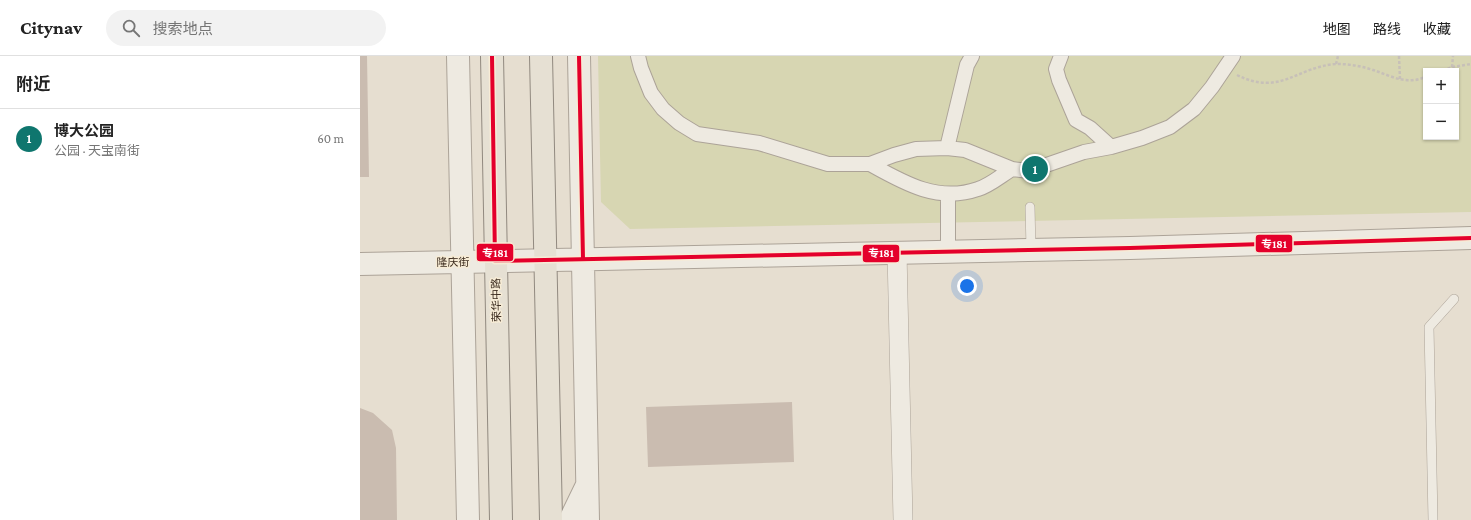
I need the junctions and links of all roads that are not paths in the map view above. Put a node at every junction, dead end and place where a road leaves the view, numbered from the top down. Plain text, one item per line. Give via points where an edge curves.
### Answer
1 (458, 56) edge
2 (492, 56) edge
3 (541, 56) edge
4 (580, 56) edge
5 (638, 56) edge
6 (972, 56) edge
7 (1061, 56) edge
8 (1233, 56) edge
9 (947, 148) junction
10 (1111, 148) junction
11 (870, 164) junction
12 (1012, 169) junction
13 (948, 194) junction
14 (1030, 207) dead end
15 (1471, 238) edge
16 (1032, 249) junction
17 (948, 251) junction
18 (897, 252) junction
19 (583, 259) junction
20 (495, 260) junction
21 (545, 260) junction
22 (462, 262) junction
23 (360, 264) edge
24 (1454, 299) dead end
25 (588, 484) junction
26 (468, 520) edge
27 (501, 520) edge
28 (551, 520) edge
29 (570, 520) edge
30 (588, 520) edge
31 (903, 520) edge
32 (1433, 520) edge

1 - 22 street
2 - 20 main road, 荣华中路
3 - 21 main road
4 - 19 street
5 - 11 street via 651,93 663,109 679,124 697,134 759,142 828,164
6 - 9 street via 967,65
7 - 10 street via 1056,69 1076,120 1090,128
8 - 10 street via 1194,109 1170,127
9 - 11 street via 916,149
9 - 12 street via 965,150
10 - 12 street via 1084,152 1029,175
11 - 13 street via 906,184
12 - 13 street via 978,189
13 - 17 street
14 - 16 lane
15 - 16 street, 隆庆街
16 - 17 street, 隆庆街
17 - 18 street, 隆庆街
18 - 19 street, 隆庆街
18 - 31 street
19 - 21 street, 隆庆街
19 - 25 street
20 - 21 street, 隆庆街
20 - 22 street, 隆庆街
20 - 27 main road, 荣华中路
21 - 28 main road
22 - 23 street, 隆庆街
22 - 26 street
24 - 32 lane via 1429,327
25 - 29 street
25 - 30 street

